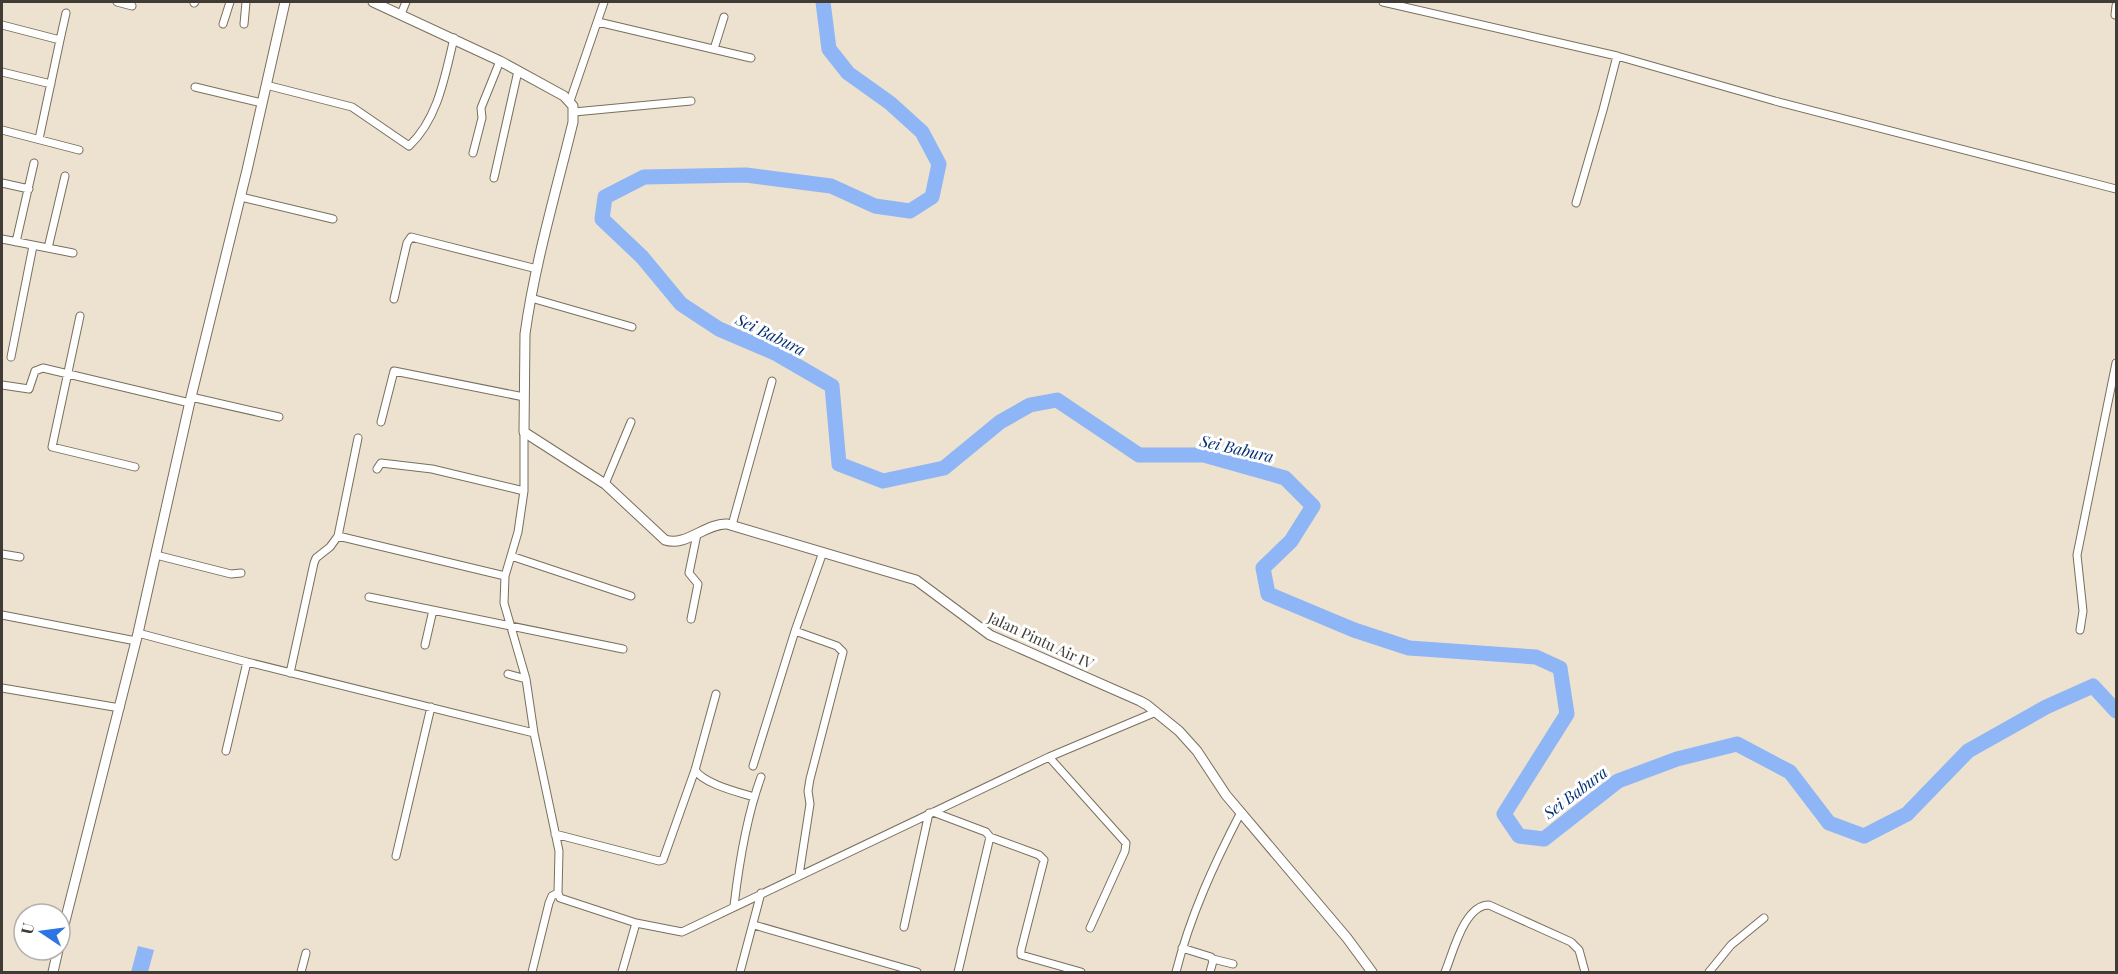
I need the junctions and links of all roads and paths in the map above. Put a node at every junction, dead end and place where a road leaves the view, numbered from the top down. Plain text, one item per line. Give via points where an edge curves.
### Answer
1 (117, 2) edge
2 (230, 2) edge
3 (246, 2) edge
4 (285, 2) edge
5 (373, 2) edge
6 (406, 2) edge
7 (604, 2) edge
8 (1383, 2) edge
9 (132, 6) dead end
10 (2116, 6) edge
11 (66, 13) dead end
12 (401, 14) junction
13 (2115, 15) dead end
14 (724, 17) dead end
15 (598, 22) junction
16 (223, 24) dead end
17 (244, 24) dead end
18 (2, 25) edge
19 (454, 38) junction
20 (60, 40) junction
21 (714, 49) junction
22 (1617, 56) junction
23 (751, 58) dead end
24 (500, 61) junction
25 (519, 71) junction
26 (2, 72) edge
27 (51, 84) junction
28 (266, 86) junction
29 (195, 87) dead end
30 (570, 101) junction
31 (691, 101) dead end
32 (262, 103) junction
33 (574, 112) junction
34 (2, 130) edge
35 (39, 139) junction
36 (79, 150) dead end
37 (473, 153) dead end
38 (34, 163) dead end
39 (65, 176) dead end
40 (494, 178) dead end
41 (2, 183) edge
42 (29, 189) junction
43 (2116, 189) edge
44 (241, 197) junction
45 (1576, 203) dead end
46 (333, 219) dead end
47 (2, 239) edge
48 (16, 242) junction
49 (33, 246) junction
50 (48, 248) junction
51 (73, 253) dead end
52 (537, 269) junction
53 (531, 298) junction
54 (394, 299) dead end
55 (80, 316) dead end
56 (632, 327) dead end
57 (11, 357) dead end
58 (2116, 363) edge
59 (67, 374) junction
60 (772, 381) dead end
61 (2, 385) edge
62 (524, 398) junction
63 (190, 400) junction
64 (279, 417) dead end
65 (381, 422) dead end
66 (631, 422) dead end
67 (524, 432) junction
68 (358, 438) dead end
69 (135, 467) dead end
70 (377, 469) dead end
71 (605, 484) junction
72 (524, 491) junction
73 (732, 525) junction
74 (697, 534) junction
75 (338, 536) junction
76 (823, 552) junction
77 (2, 554) edge
78 (156, 555) junction
79 (511, 556) junction
80 (20, 557) dead end
81 (241, 573) dead end
82 (505, 576) junction
83 (631, 596) dead end
84 (369, 597) dead end
85 (432, 610) junction
86 (2, 615) edge
87 (691, 619) dead end
88 (512, 626) junction
89 (2080, 630) dead end
90 (795, 631) junction
91 (137, 637) junction
92 (425, 645) dead end
93 (622, 649) dead end
94 (247, 662) junction
95 (290, 673) junction
96 (508, 674) dead end
97 (526, 679) junction
98 (2, 688) edge
99 (716, 694) dead end
100 (431, 707) junction
101 (120, 708) junction
102 (1156, 712) junction
103 (534, 733) junction
104 (226, 751) dead end
105 (1049, 757) junction
106 (753, 766) dead end
107 (695, 770) junction
108 (761, 777) dead end
109 (754, 796) junction
110 (1241, 812) junction
111 (931, 813) junction
112 (555, 834) junction
113 (990, 837) junction
114 (396, 856) dead end
115 (799, 875) junction
116 (558, 893) junction
117 (761, 893) junction
118 (70, 902) edge
119 (735, 906) junction
120 (1764, 918) dead end
121 (636, 922) junction
122 (754, 925) junction
123 (904, 927) dead end
124 (1090, 928) dead end
125 (1182, 948) junction
126 (306, 953) dead end
127 (1213, 959) junction
128 (1233, 963) dead end
129 (301, 972) edge
130 (532, 972) edge
131 (622, 972) edge
132 (740, 972) edge
133 (916, 972) edge
134 (958, 972) edge
135 (1081, 972) edge
136 (1176, 972) edge
137 (1210, 972) edge
138 (1372, 972) edge
139 (1445, 972) edge
140 (1585, 972) edge
141 (1709, 972) edge

1 - 9 street
2 - 16 street
3 - 17 street
4 - 28 main road
5 - 12 main road
6 - 12 street
7 - 15 street
8 - 22 street
10 - 13 street
11 - 20 street
12 - 19 main road
14 - 21 street
15 - 21 street
15 - 30 street
18 - 20 street
19 - 24 main road
19 - 28 street via 436,104 409,146 352,107
20 - 27 street
21 - 23 street
22 - 43 street
22 - 45 street
24 - 25 main road
24 - 37 street via 481,108
25 - 30 main road
25 - 40 street
26 - 27 street
27 - 35 street
28 - 32 main road
29 - 32 street
30 - 33 main road
31 - 33 street
32 - 44 main road
33 - 52 main road
34 - 35 street
35 - 36 street
38 - 42 street
39 - 50 street
41 - 42 street
42 - 48 street
44 - 46 street
44 - 63 main road
47 - 48 street
48 - 49 street
49 - 50 street
49 - 57 street
50 - 51 street
52 - 53 main road
52 - 54 street via 411,237
53 - 56 street
53 - 62 main road via 525,334
55 - 59 street
58 - 89 street via 2077,555 2083,611
59 - 61 street via 38,368 29,389
59 - 63 street
59 - 69 street via 52,447
60 - 73 street
62 - 65 street via 394,370
62 - 67 main road
63 - 64 street
63 - 78 main road
66 - 71 street
67 - 71 main road, Jalan Pintu Air IV
67 - 72 street
68 - 75 street
70 - 72 street via 381,463 424,467
71 - 74 main road, Jalan Pintu Air IV via 665,540 678,541
72 - 79 street
73 - 74 main road, Jalan Pintu Air IV via 719,525
73 - 76 main road, Jalan Pintu Air IV
74 - 87 street via 689,573 698,584
75 - 82 street
75 - 95 street via 314,563
76 - 90 street
76 - 102 main road, Jalan Pintu Air IV via 916,580 990,635 1140,700
77 - 80 street
78 - 81 street via 231,574
78 - 91 main road
79 - 82 street
79 - 83 street
82 - 88 street via 504,603
84 - 85 street
85 - 88 street
85 - 92 street
86 - 91 street
88 - 93 street
88 - 97 street
90 - 106 street
90 - 115 street via 837,646 843,652 810,779
91 - 94 street
91 - 101 main road
94 - 95 street
94 - 104 street
95 - 100 street
96 - 97 street
97 - 103 street
98 - 101 street
99 - 107 street
100 - 103 street
100 - 114 street
101 - 118 main road
102 - 105 street
102 - 110 main road, Jalan Pintu Air IV via 1197,751
103 - 112 street
105 - 111 street
105 - 124 street via 1126,843
107 - 109 street via 699,776 728,789
107 - 112 street via 663,860
108 - 109 street
109 - 119 street via 738,871
110 - 125 street via 1204,887
110 - 138 main road, Jalan Pintu Air IV
111 - 113 street via 986,832
111 - 115 street
111 - 123 street
112 - 116 street via 559,851
113 - 134 street
113 - 135 street via 1044,860 1021,955
115 - 117 street
116 - 121 street via 560,898
116 - 130 street via 549,903
117 - 119 street
117 - 122 street
119 - 121 street via 682,932
120 - 141 street via 1731,945
121 - 131 street
122 - 132 street
122 - 133 street
125 - 127 street
125 - 136 street
126 - 129 street
127 - 128 street
127 - 137 street
139 - 140 street via 1466,921 1483,905 1571,942 1579,950

